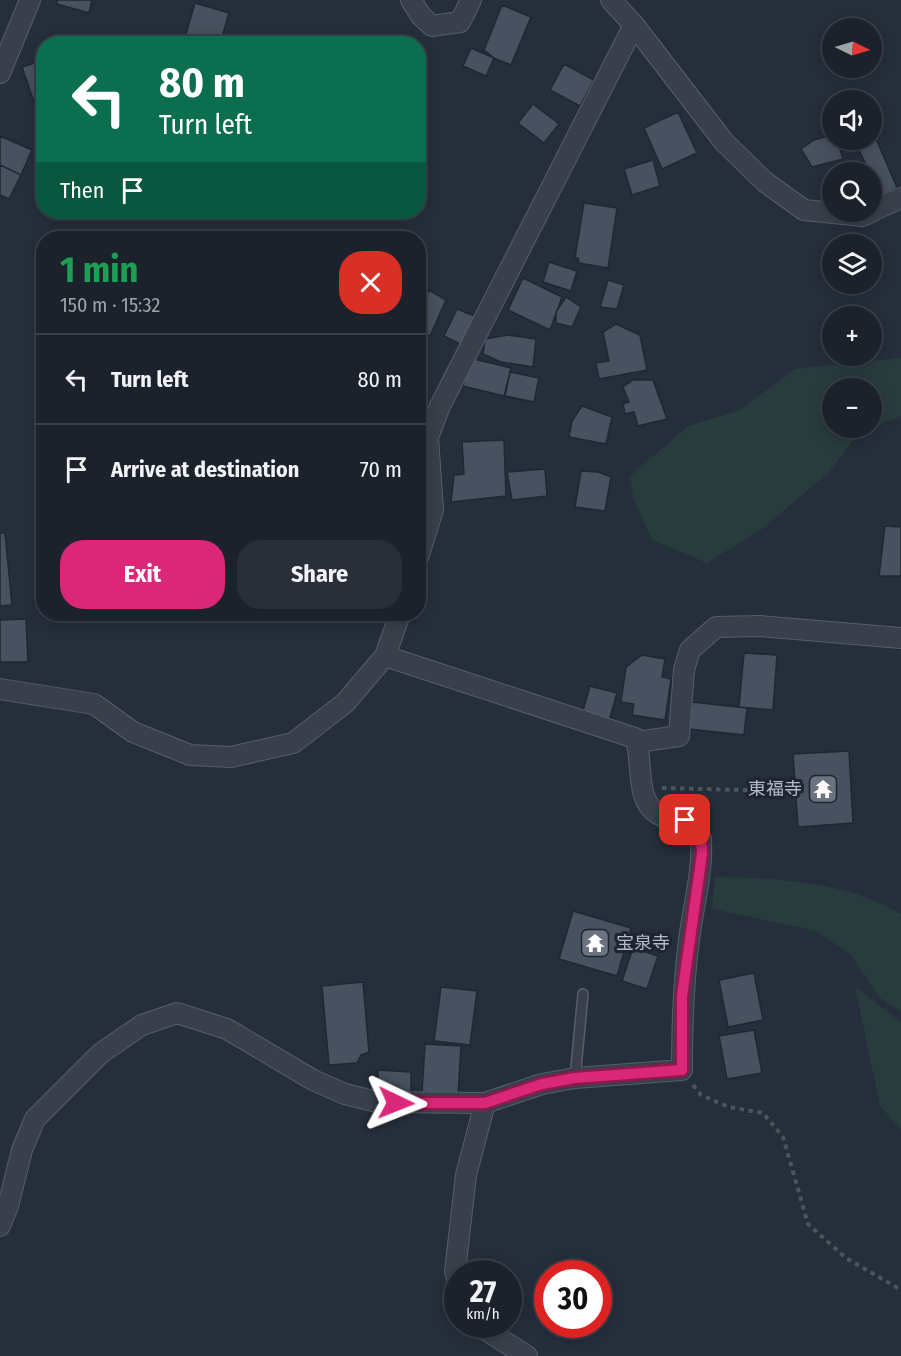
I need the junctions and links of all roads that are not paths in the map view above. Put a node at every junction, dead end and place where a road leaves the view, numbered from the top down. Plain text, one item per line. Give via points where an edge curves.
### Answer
1 (30, 0) edge
2 (411, 0) edge
3 (471, 0) edge
4 (611, 0) edge
5 (634, 25) junction
6 (0, 73) edge
7 (901, 198) edge
8 (882, 206) edge
9 (822, 212) edge
10 (426, 532) edge
11 (398, 621) edge
12 (901, 638) edge
13 (385, 656) junction
14 (0, 689) edge
15 (637, 742) junction
16 (583, 994) dead end
17 (575, 1078) junction
18 (485, 1103) junction
19 (0, 1226) edge
20 (456, 1260) edge
21 (498, 1338) edge
22 (527, 1356) edge

1 - 6 street
2 - 3 street via 432,26 460,22
4 - 5 street
5 - 9 street via 724,142 765,182 804,210
5 - 10 street via 440,406 428,437 433,510
7 - 8 street
11 - 13 street
12 - 15 street via 760,626 716,627 690,650 684,670 679,736
13 - 14 street via 345,703 293,743 231,757 190,755 132,732 94,704
13 - 15 street via 635,738
15 - 17 street via 640,776 648,801 658,814 685,820 701,839 697,906 682,996 682,1070
16 - 17 lane
17 - 18 street via 542,1084
18 - 19 street via 377,1102 345,1094 313,1080 227,1029 177,1013 142,1025 101,1053 35,1119
18 - 20 street via 466,1175
21 - 22 street

